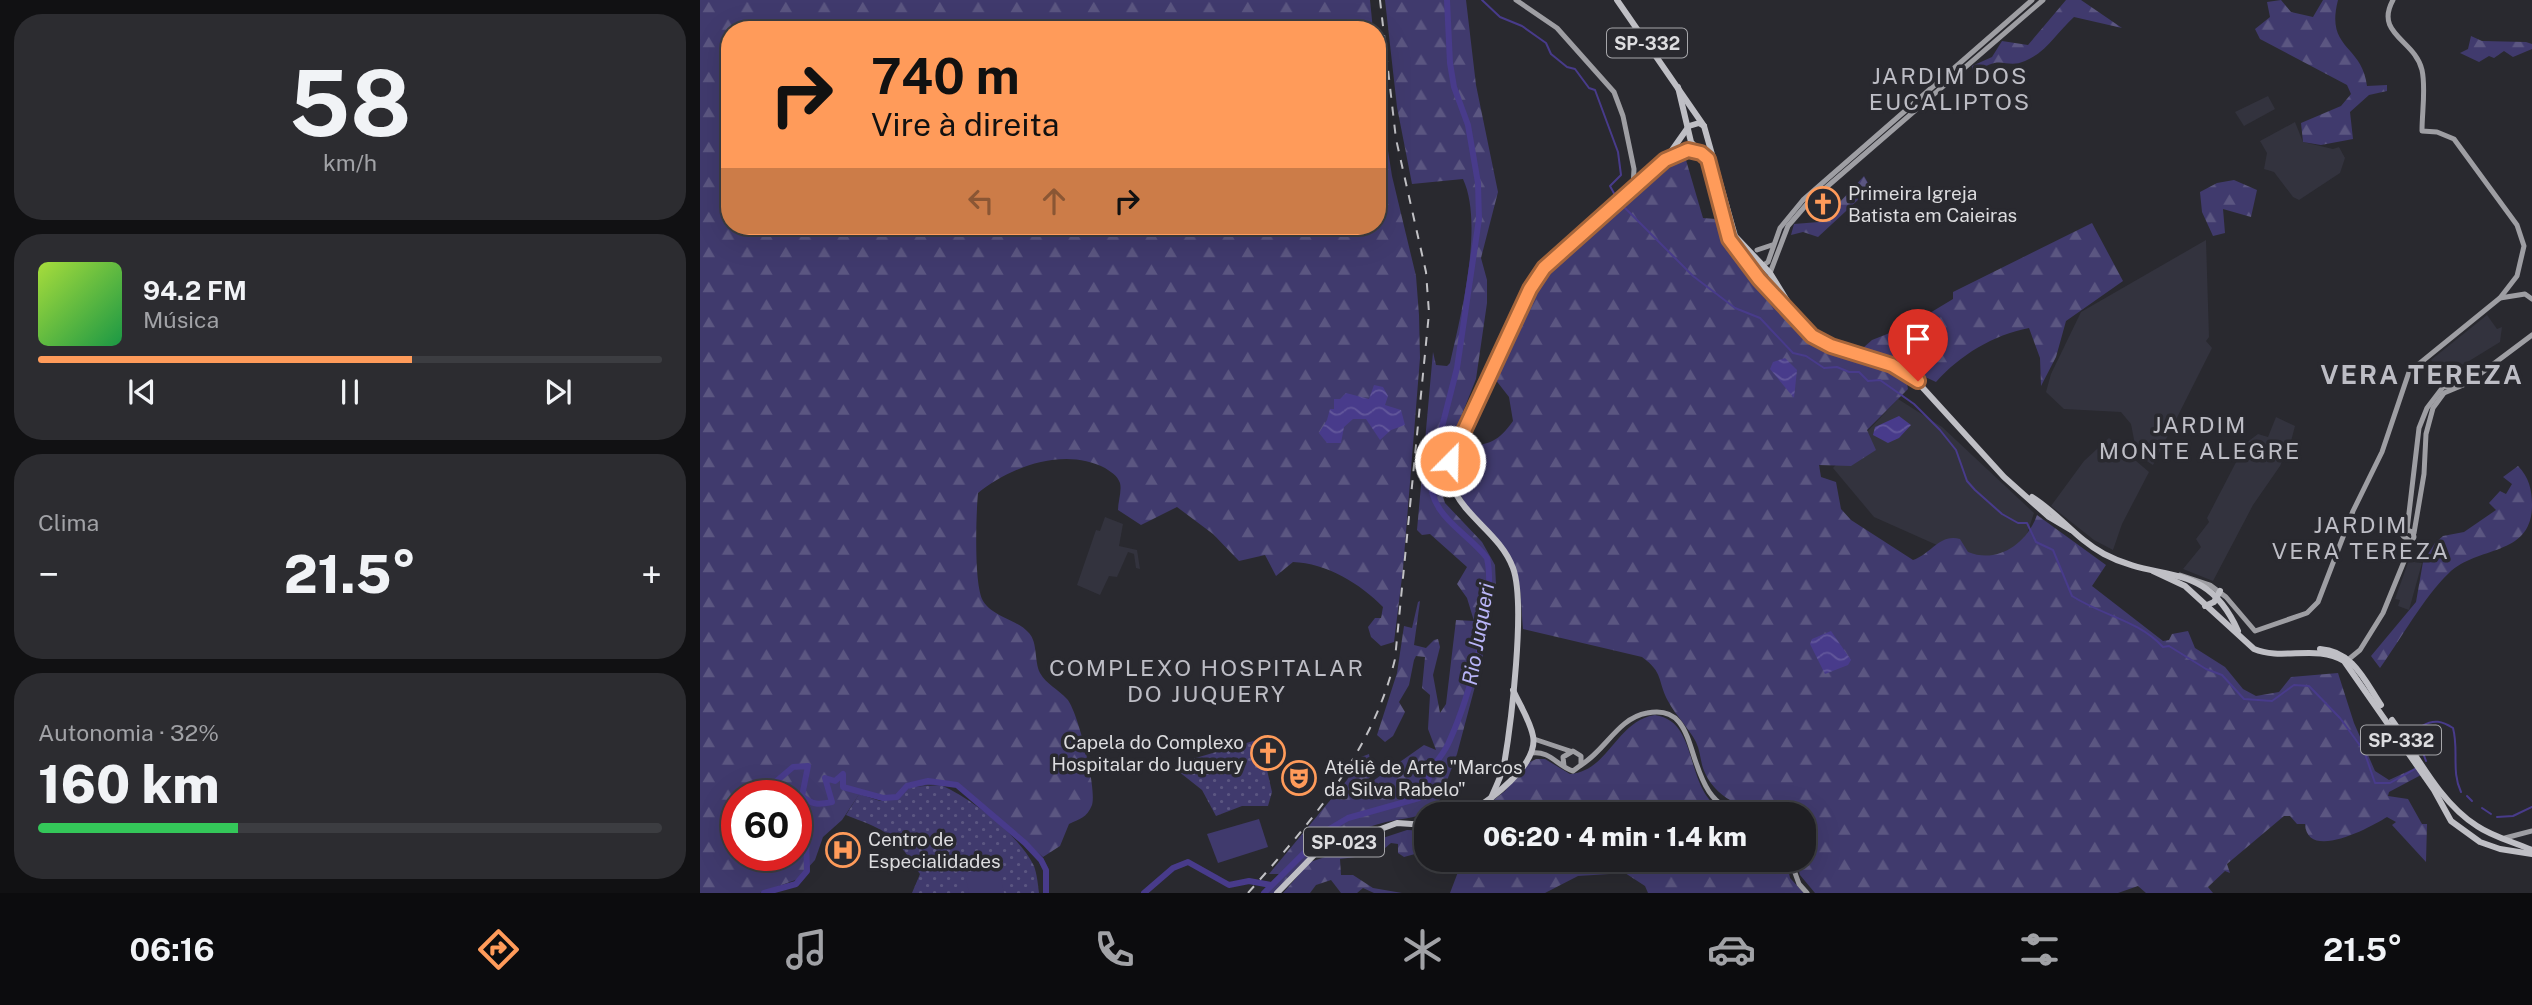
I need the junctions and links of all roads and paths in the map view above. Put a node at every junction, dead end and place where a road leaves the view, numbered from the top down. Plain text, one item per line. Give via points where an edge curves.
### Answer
1 (1516, 0) edge
2 (1617, 0) edge
3 (2032, 0) edge
4 (2043, 0) edge
5 (2393, 0) edge
6 (1678, 87) junction
7 (1685, 111) junction
8 (1704, 126) junction
9 (1687, 129) junction
10 (1677, 145) junction
11 (1701, 153) junction
12 (1665, 160) junction
13 (1633, 188) junction
14 (1774, 242) junction
15 (1757, 250) dead end
16 (1762, 266) junction
17 (1770, 273) junction
18 (1759, 279) junction
19 (2510, 287) junction
20 (2517, 294) junction
21 (2500, 298) junction
22 (2532, 299) edge
23 (1803, 328) junction
24 (2532, 335) edge
25 (2442, 392) junction
26 (2407, 530) junction
27 (2414, 533) junction
28 (2410, 541) junction
29 (2153, 570) junction
30 (2208, 586) junction
31 (2218, 594) junction
32 (2197, 596) junction
33 (2205, 606) junction
34 (2239, 634) junction
35 (2291, 652) junction
36 (2349, 659) junction
37 (1513, 688) junction
38 (1523, 713) junction
39 (1509, 715) junction
40 (1534, 739) junction
41 (1570, 751) junction
42 (1531, 753) junction
43 (1581, 765) junction
44 (1564, 766) junction
45 (1502, 772) junction
46 (1514, 776) junction
47 (1490, 800) junction
48 (1487, 802) edge
49 (1720, 802) edge
50 (2453, 804) junction
51 (2443, 809) junction
52 (1414, 824) edge
53 (2532, 831) edge
54 (2510, 841) junction
55 (2532, 852) edge
56 (1795, 872) edge
57 (1278, 893) edge
58 (1807, 893) edge

1 - 13 street via 1557,28 1614,92 1634,169
2 - 6 main road, SP-332
3 - 14 street via 1803,200
4 - 17 street via 1807,204 1788,226
5 - 19 street via 2386,13 2388,23 2421,68 2422,131 2454,139 2517,225 2524,246
6 - 7 main road, SP-332
6 - 8 main road, SP-332
7 - 9 main road, SP-332
7 - 10 main road
8 - 9 main road via 1696,123
8 - 16 main road, SP-332 via 1731,227
9 - 10 main road
9 - 11 main road, SP-332
10 - 12 main road
11 - 12 main road via 1688,150
11 - 18 main road, SP-332 via 1710,165 1729,239
12 - 13 main road
13 - 37 main road via 1556,255 1537,278 1450,461 1454,492 1500,546 1515,573
14 - 15 street
14 - 16 street via 1768,262
16 - 17 main road, SP-332
17 - 18 main road via 1766,280
17 - 23 main road, SP-332
18 - 23 main road, SP-332
19 - 20 street
19 - 21 street
20 - 21 street
20 - 22 street
21 - 31 street via 2409,372 2380,457 2318,601 2306,613 2255,631
23 - 29 main road, SP-332 via 1820,342 1913,376 1983,455 2049,517 2104,554
24 - 25 street via 2462,387
25 - 26 street via 2427,408 2419,428
25 - 27 street via 2427,425
26 - 27 street
26 - 28 street via 2403,536
27 - 28 street
28 - 36 street via 2383,613
29 - 30 main road, SP-332
29 - 32 main road, SP-332
30 - 31 main road, SP-332
30 - 32 main road
31 - 33 main road
31 - 34 main road, SP-332
32 - 33 main road, SP-332
33 - 34 main road, SP-332
34 - 35 main road, SP-332 via 2262,652
35 - 36 main road, SP-332 via 2328,650
35 - 51 main road, SP-332 via 2328,654 2344,661
36 - 50 main road, SP-332
37 - 38 main road
37 - 39 main road
38 - 39 main road
38 - 40 main road
39 - 45 main road
40 - 41 street
40 - 42 main road
41 - 43 street via 1581,756
41 - 44 street via 1563,757
42 - 44 street via 1546,754
42 - 46 main road
43 - 44 street via 1573,771
43 - 49 street via 1595,757 1628,720 1647,713 1672,715 1684,726 1703,786
45 - 46 main road
45 - 47 main road
46 - 47 main road
47 - 48 main road
50 - 51 main road
50 - 54 main road, SP-332 via 2475,825
51 - 54 main road, SP-332 via 2464,832
52 - 57 main road, SP-023 via 1397,822 1316,853
53 - 54 street
54 - 55 main road, SP-332
54 - 55 main road, SP-332
56 - 58 street

